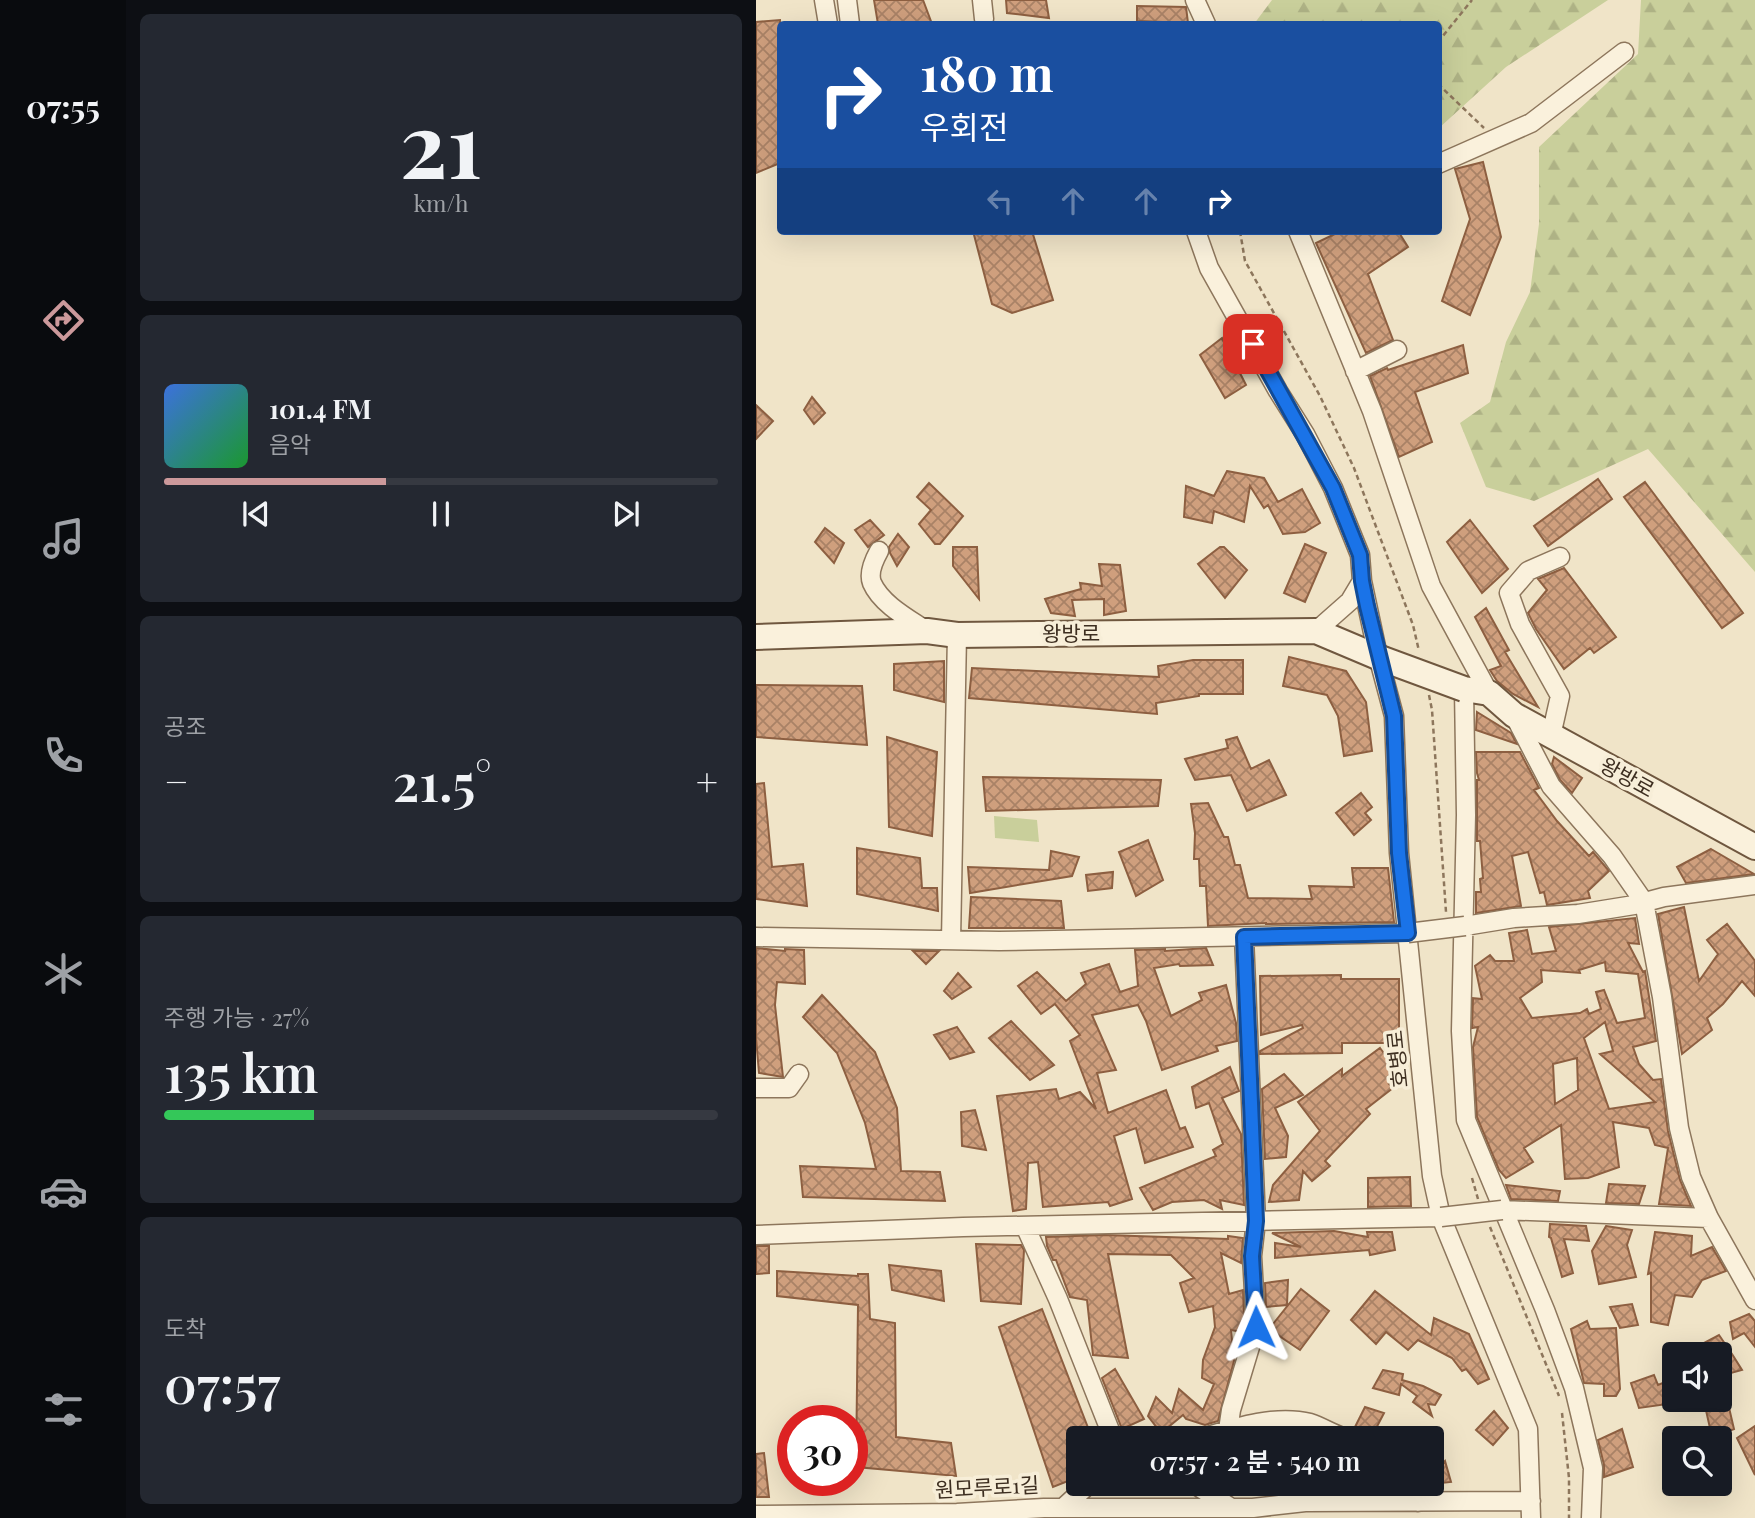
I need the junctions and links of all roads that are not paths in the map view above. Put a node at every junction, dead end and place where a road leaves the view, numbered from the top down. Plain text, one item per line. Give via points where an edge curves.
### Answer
1 (824, 0) edge
2 (847, 0) edge
3 (982, 0) edge
4 (1195, 0) edge
5 (984, 19) dead end
6 (828, 21) edge
7 (850, 21) edge
8 (1205, 21) edge
9 (1624, 52) dead end
10 (1442, 162) edge
11 (1197, 235) edge
12 (1300, 235) edge
13 (1397, 350) dead end
14 (1355, 371) junction
15 (879, 551) dead end
16 (1560, 556) dead end
17 (1362, 581) junction
18 (927, 631) junction
19 (1316, 631) junction
20 (957, 635) junction
21 (756, 637) edge
22 (1379, 657) junction
23 (1464, 689) junction
24 (1489, 693) junction
25 (1514, 715) junction
26 (1551, 736) junction
27 (1755, 847) edge
28 (1755, 885) edge
29 (1644, 902) junction
30 (1465, 926) junction
31 (1408, 933) junction
32 (756, 937) edge
33 (1244, 937) junction
34 (951, 940) junction
35 (799, 1074) dead end
36 (756, 1088) edge
37 (1502, 1210) junction
38 (1441, 1217) junction
39 (1709, 1218) junction
40 (1256, 1221) junction
41 (1025, 1226) junction
42 (756, 1235) edge
43 (1755, 1300) edge
44 (1108, 1426) edge
45 (1229, 1426) edge
46 (1243, 1426) edge
47 (1315, 1426) edge
48 (1076, 1496) edge
49 (1213, 1496) edge
50 (1414, 1496) edge
51 (1418, 1502) junction
52 (1064, 1507) junction
53 (1230, 1507) junction
54 (1531, 1510) edge
55 (1166, 1512) edge
56 (1126, 1513) edge
57 (1209, 1513) edge
58 (1252, 1513) edge
59 (756, 1515) edge
60 (957, 1516) edge
61 (1591, 1518) edge

1 - 6 street
2 - 7 street
3 - 5 street
4 - 8 street
9 - 10 street via 1531,123
11 - 17 street, 호병로 via 1209,268 1333,488 1360,555
12 - 14 street
13 - 14 street
14 - 24 street via 1431,586
15 - 18 street via 872,565 872,582 891,607
16 - 26 street via 1528,571 1509,593 1520,624 1560,696
17 - 19 street via 1350,601
17 - 22 street, 호병로
18 - 20 main road, 왕방로
18 - 21 main road, 왕방로
19 - 20 main road, 왕방로
19 - 22 main road, 왕방로
20 - 34 street
22 - 23 main road, 왕방로, bridge
22 - 31 street, 호병로 via 1394,716 1399,853
23 - 24 main road
23 - 30 street
24 - 25 main road, 왕방로
25 - 26 main road, 왕방로
25 - 29 street via 1551,786 1612,856
26 - 27 main road, 왕방로
28 - 29 street
29 - 30 street
29 - 39 street via 1679,1128 1691,1177
30 - 31 street, bridge
30 - 37 street via 1461,1031 1466,1120
31 - 33 street
31 - 38 street, 호병로 via 1432,1176
32 - 34 street
33 - 34 street
33 - 40 street
35 - 36 street via 789,1088
37 - 38 street, bridge
37 - 39 street
37 - 61 street via 1574,1388 1593,1468
38 - 40 street
38 - 54 street, 호병로 via 1528,1429
39 - 43 street
40 - 41 street
40 - 45 street via 1252,1256 1256,1327
41 - 42 street
41 - 44 street
46 - 47 street via 1285,1421
48 - 52 street
49 - 53 street
50 - 51 street
51 - 54 street, 원모루로1길
51 - 58 street, 원모루로1길 via 1305,1502
52 - 56 street, 원모루로1길
52 - 60 street, 원모루로1길
53 - 57 street, 원모루로1길
53 - 58 street, 원모루로1길
55 - 56 street, 원모루로1길
55 - 57 street, 원모루로1길
59 - 60 street, 원모루로1길

